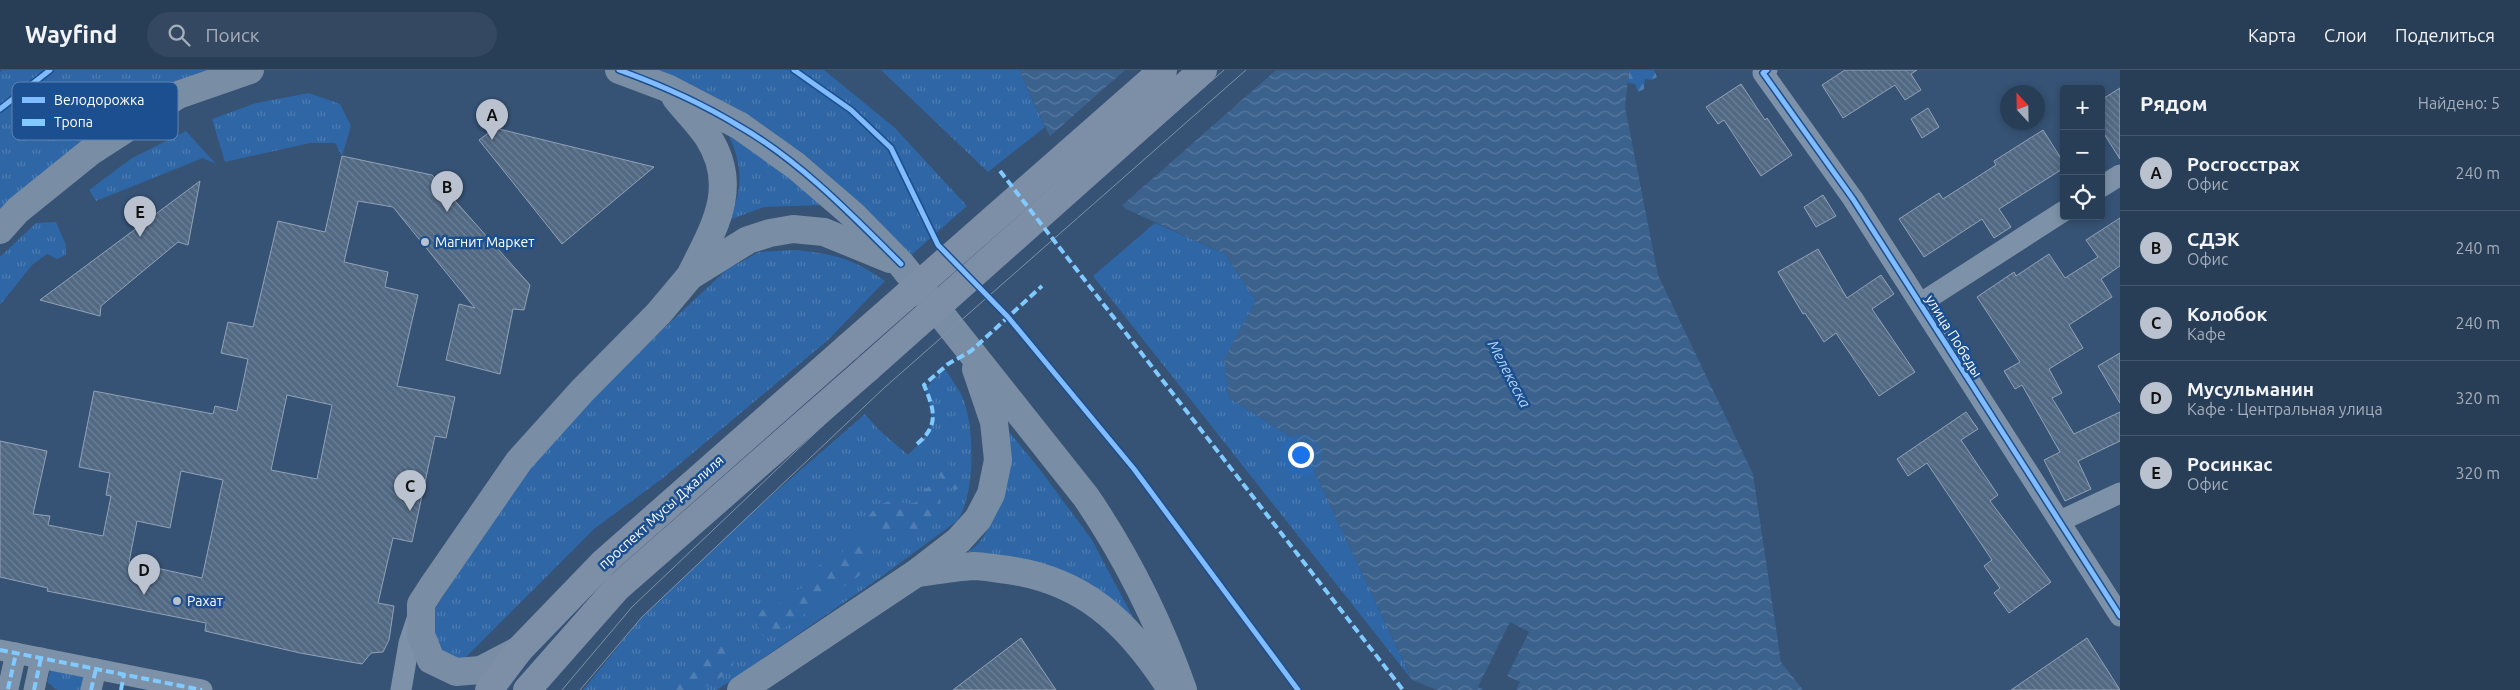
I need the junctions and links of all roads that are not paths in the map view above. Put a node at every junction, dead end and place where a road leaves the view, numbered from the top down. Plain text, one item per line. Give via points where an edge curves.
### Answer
1 (250, 70) edge
2 (619, 70) edge
3 (1164, 70) edge
4 (1203, 70) edge
5 (1765, 71) edge
6 (667, 88) junction
7 (178, 95) edge
8 (108, 140) edge
9 (2120, 175) edge
10 (2105, 184) edge
11 (2060, 214) edge
12 (0, 230) edge
13 (901, 264) junction
14 (690, 276) junction
15 (1921, 303) junction
16 (970, 351) junction
17 (2120, 493) edge
18 (2060, 521) junction
19 (915, 574) junction
20 (422, 604) junction
21 (2120, 616) edge
22 (518, 650) junction
23 (8, 652) edge
24 (42, 658) junction
25 (96, 669) junction
26 (122, 682) edge
27 (175, 687) edge
28 (0, 688) edge
29 (9, 690) edge
30 (34, 690) edge
31 (91, 690) edge
32 (202, 690) edge
33 (401, 690) edge
34 (489, 690) edge
35 (527, 690) edge
36 (741, 690) edge
37 (1172, 690) edge
38 (1183, 690) edge

1 - 7 main road
2 - 6 main road
3 - 22 main road, проспект Мусы Джалиля, bridge via 603,563
4 - 35 main road, проспект Мусы Джалиля, bridge via 616,588
5 - 15 street, улица Победы
6 - 13 main road via 740,126 796,166 853,215
6 - 14 main road via 708,137 720,163 723,183 717,222
8 - 12 main road via 18,210
9 - 10 street
11 - 15 street
13 - 14 main road via 824,232 793,229 770,232 748,240
13 - 16 main road
14 - 20 main road via 519,461
15 - 18 street, улица Победы
16 - 19 main road via 994,422 998,460 992,494 978,519 960,540
16 - 38 main road via 1086,497 1109,531 1142,591
17 - 18 street
18 - 21 street, улица Победы
19 - 36 main road
19 - 37 main road via 974,566 1030,572 1082,593 1121,624
20 - 22 main road via 421,635 431,660 456,672 481,670
20 - 33 street via 409,643
22 - 34 main road, проспект Мусы Джалиля
23 - 24 street
23 - 29 street
24 - 25 street
24 - 30 street
25 - 26 street
25 - 31 street
26 - 27 street
27 - 32 street
28 - 29 street

